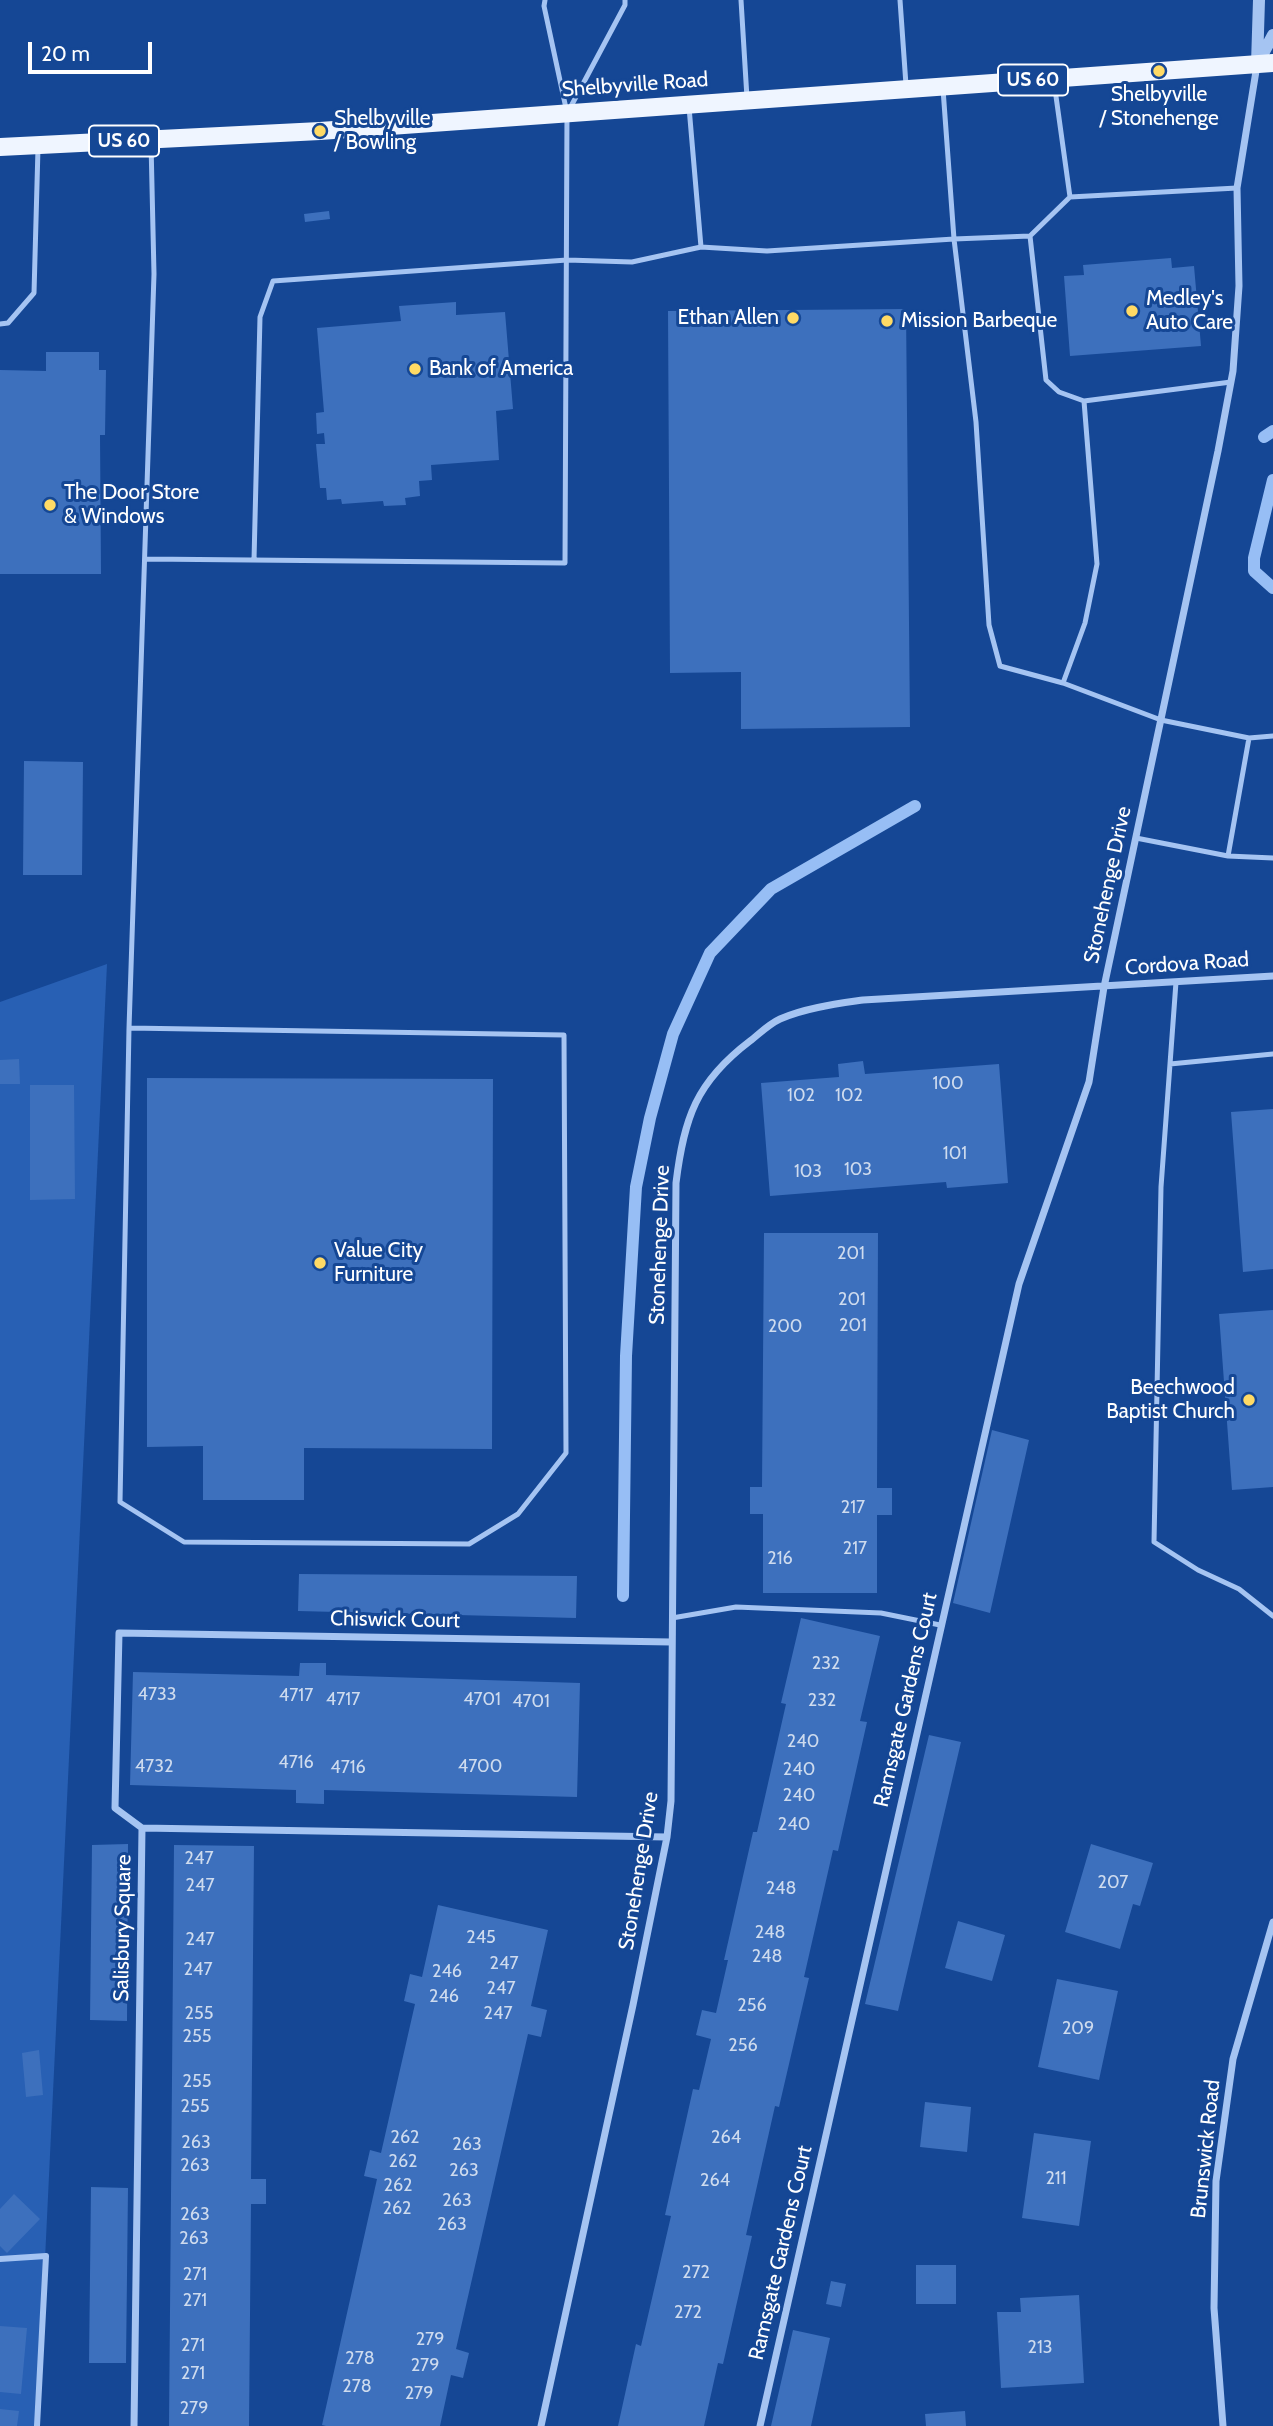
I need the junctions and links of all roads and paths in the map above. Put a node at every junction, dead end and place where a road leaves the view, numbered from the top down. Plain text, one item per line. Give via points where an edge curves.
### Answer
1 (545, 0) edge
2 (625, 0) edge
3 (741, 0) edge
4 (900, 0) edge
5 (1259, 0) edge
6 (1273, 35) edge
7 (1265, 64) edge
8 (1053, 78) junction
9 (942, 86) junction
10 (907, 88) junction
11 (747, 100) junction
12 (689, 104) junction
13 (567, 113) junction
14 (151, 140) junction
15 (38, 145) junction
16 (0, 148) edge
17 (1237, 188) junction
18 (1070, 197) junction
19 (1030, 236) junction
20 (954, 239) junction
21 (701, 247) junction
22 (567, 260) junction
23 (0, 324) edge
24 (1231, 382) junction
25 (1084, 401) junction
26 (145, 559) junction
27 (254, 560) junction
28 (1063, 683) junction
29 (1161, 720) junction
30 (1273, 736) edge
31 (1249, 738) junction
32 (1136, 838) junction
33 (1228, 856) junction
34 (1273, 858) edge
35 (1273, 975) edge
36 (1176, 982) junction
37 (1104, 987) junction
38 (129, 1028) junction
39 (1273, 1054) edge
40 (1170, 1064) junction
41 (1273, 1616) edge
42 (672, 1618) junction
43 (940, 1625) junction
44 (671, 1642) junction
45 (142, 1828) junction
46 (667, 1837) junction
47 (1273, 1922) edge
48 (0, 2259) edge
49 (37, 2426) edge
50 (134, 2426) edge
51 (541, 2426) edge
52 (760, 2426) edge
53 (1223, 2426) edge

1 - 13 lane
2 - 13 lane
3 - 11 lane
4 - 10 lane
5 - 7 street
6 - 7 street
7 - 8 main road, Shelbyville Road / US 60
7 - 17 street, Stonehenge Drive
8 - 9 main road, Shelbyville Road / US 60
8 - 18 lane
9 - 10 main road, Shelbyville Road / US 60
9 - 20 lane
10 - 11 main road, Shelbyville Road / US 60
11 - 12 main road, Shelbyville Road / US 60
12 - 13 main road, Shelbyville Road / US 60
12 - 21 lane
13 - 14 main road, Shelbyville Road / US 60
13 - 22 lane
14 - 15 main road, Shelbyville Road / US 60
14 - 26 lane via 155,274
15 - 16 main road, Shelbyville Road / US 60
15 - 23 lane via 34,293 8,323
17 - 18 lane
17 - 24 street, Stonehenge Drive via 1240,272
18 - 19 lane
19 - 20 lane
19 - 25 lane via 1046,380 1059,392
20 - 21 lane via 767,251
20 - 28 lane via 976,422 989,625 1000,666
21 - 22 lane via 632,262
22 - 27 lane via 273,282 260,317
22 - 27 lane via 565,563
24 - 25 lane
24 - 29 street, Stonehenge Drive
25 - 28 lane via 1097,564 1085,624
26 - 27 lane
26 - 38 lane
28 - 29 lane
29 - 31 lane
29 - 32 street, Stonehenge Drive
30 - 31 lane
31 - 33 lane
32 - 33 lane
32 - 37 street, Stonehenge Drive
33 - 34 lane
35 - 36 street, Cordova Road
36 - 37 street, Cordova Road
36 - 40 lane
37 - 42 street, Stonehenge Drive via 830,1005 779,1019 710,1078 693,1104 676,1183
37 - 43 street, Ramsgate Gardens Court via 1089,1082 1018,1284
38 - 38 lane via 564,1035 566,1453 518,1514 469,1544 184,1542 120,1502
39 - 40 lane
40 - 41 lane via 1161,1187 1154,1542 1240,1590
42 - 43 lane via 736,1607 881,1613
42 - 44 street, Stonehenge Drive
43 - 52 street, Ramsgate Gardens Court
44 - 45 street, Chiswick Court via 118,1633 115,1808
44 - 46 street, Stonehenge Drive
45 - 46 street, Salisbury Square
45 - 50 street, Salisbury Square
46 - 51 street, Stonehenge Drive
47 - 53 street, Brunswick Road via 1233,2059 1216,2181 1214,2308
48 - 49 street via 46,2256

